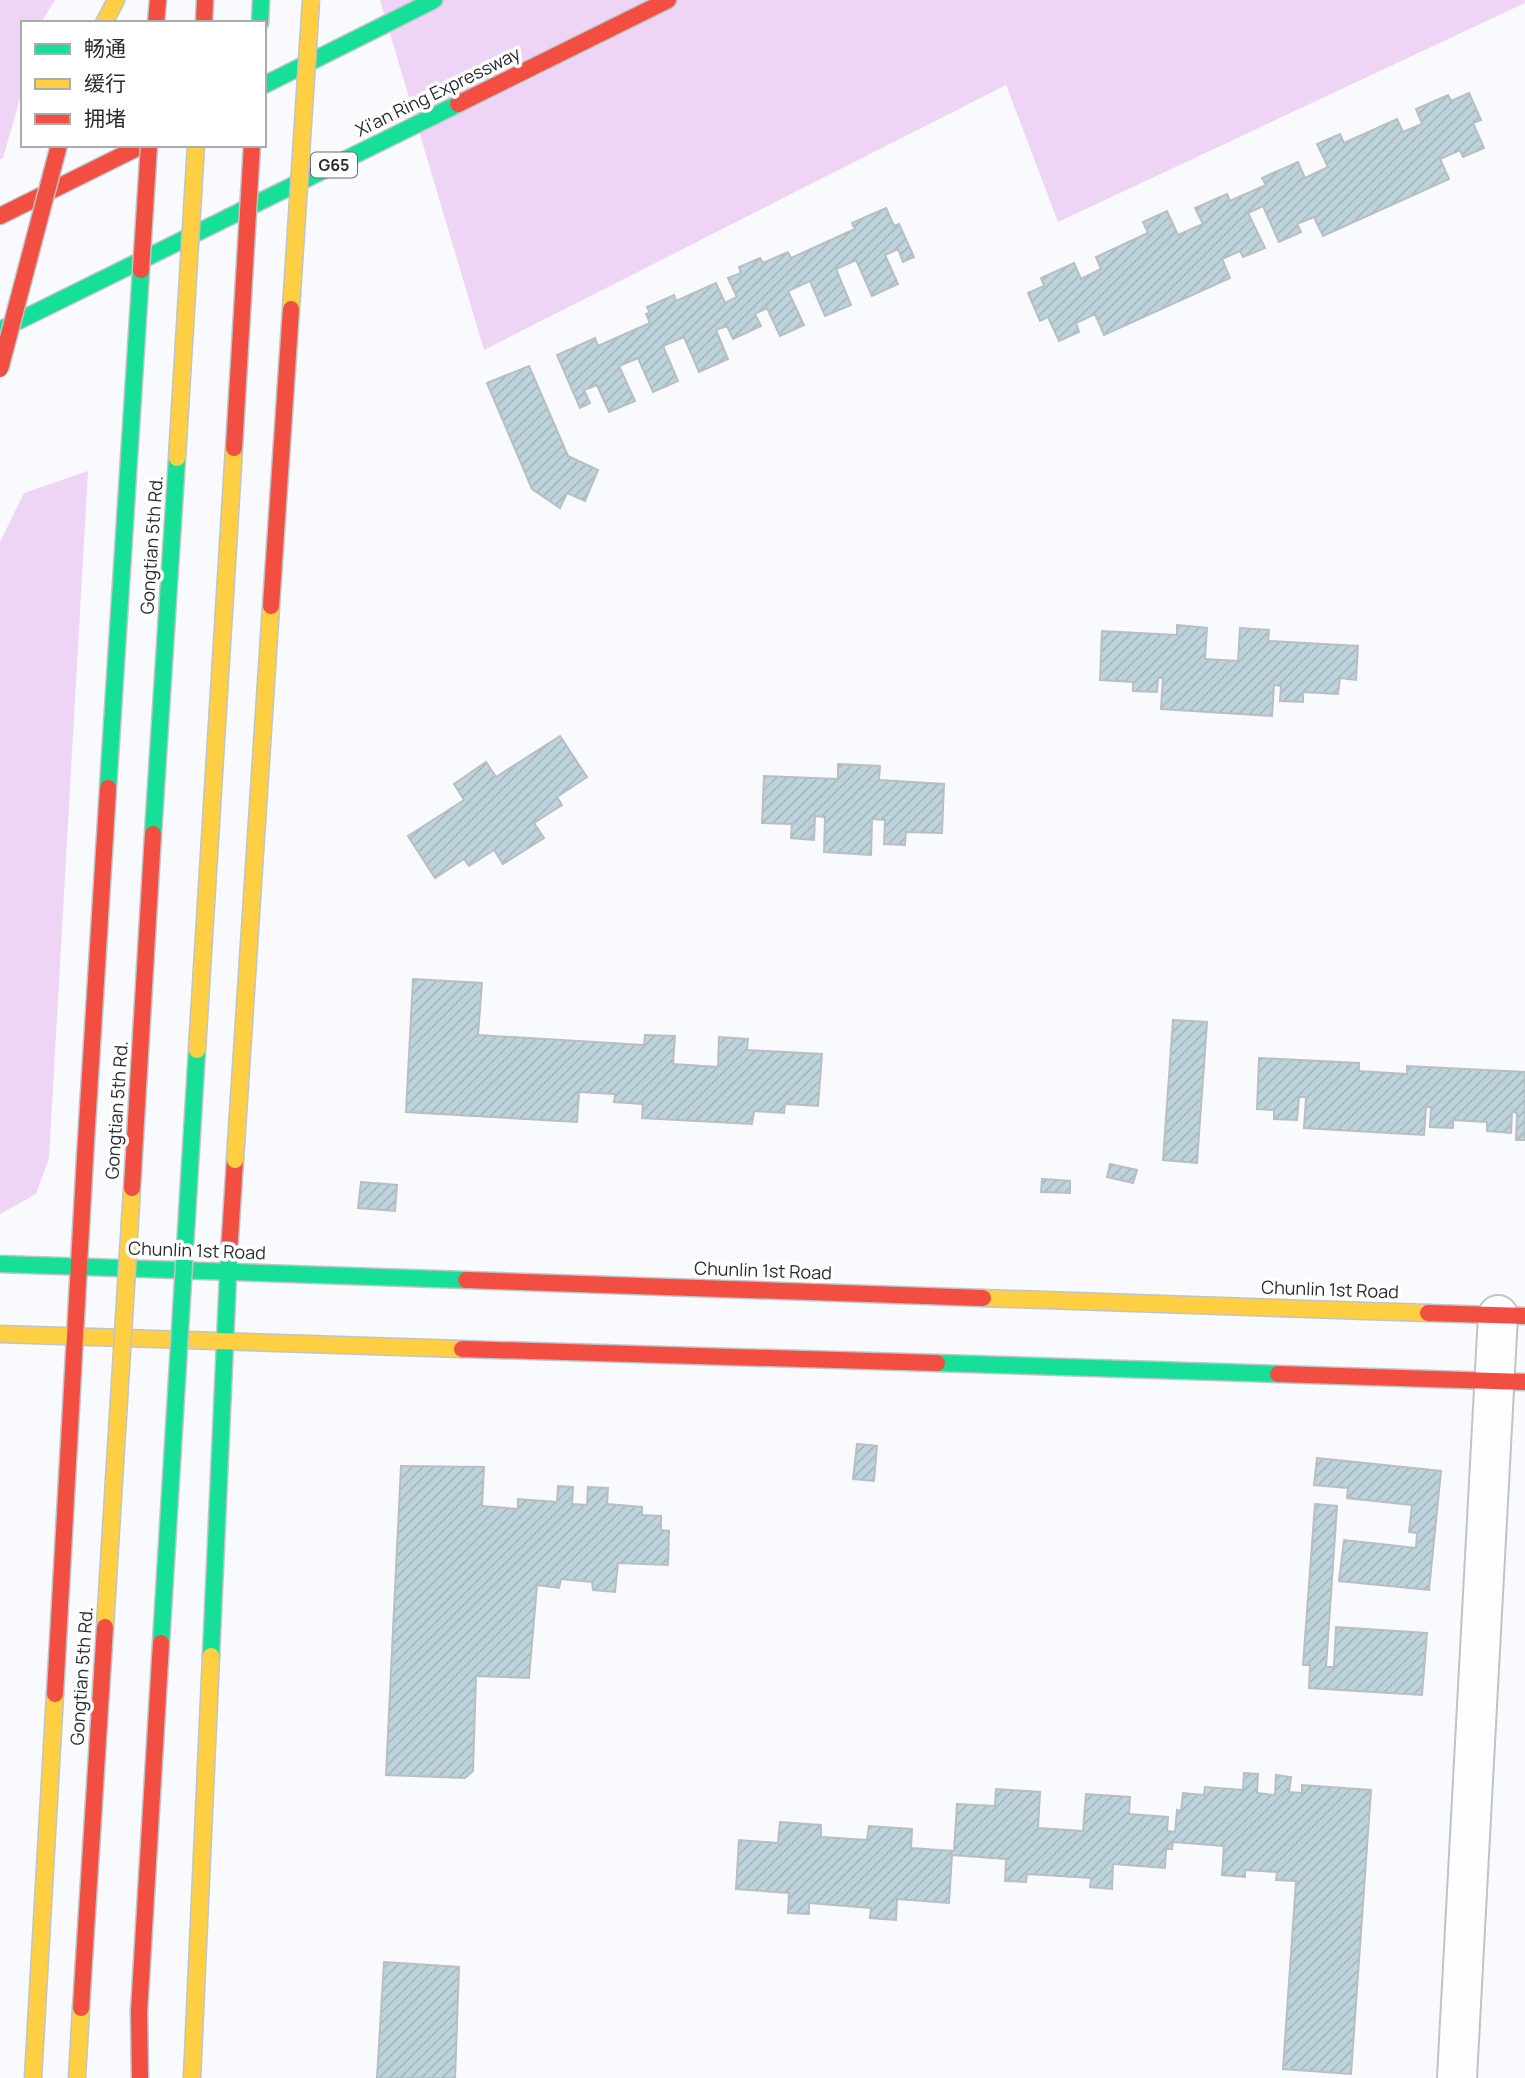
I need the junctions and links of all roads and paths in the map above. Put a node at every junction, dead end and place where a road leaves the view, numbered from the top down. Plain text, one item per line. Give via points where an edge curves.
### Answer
1 (116, 0) edge
2 (158, 0) edge
3 (205, 0) edge
4 (261, 0) edge
5 (311, 0) edge
6 (434, 0) edge
7 (668, 0) edge
8 (105, 21) edge
9 (156, 21) edge
10 (204, 21) edge
11 (260, 21) edge
12 (266, 84) edge
13 (58, 147) edge
14 (139, 147) edge
15 (149, 147) edge
16 (196, 147) edge
17 (252, 147) edge
18 (0, 216) edge
19 (0, 330) edge
20 (0, 369) edge
21 (0, 1264) edge
22 (78, 1266) junction
23 (228, 1272) junction
24 (1511, 1315) edge
25 (0, 1334) edge
26 (74, 1337) junction
27 (225, 1342) junction
28 (1510, 1382) edge
29 (33, 2078) edge
30 (77, 2078) edge
31 (140, 2078) edge
32 (192, 2078) edge
33 (1457, 2078) edge

1 - 8 main road
2 - 9 main road
3 - 10 main road
4 - 11 main road
5 - 23 main road, bridge
6 - 12 main road
7 - 19 main road, Xi'an Ring Expressway / G65
13 - 20 main road, bridge
14 - 18 main road
15 - 22 main road, bridge
16 - 30 main road, Gongtian 5th Rd., bridge
17 - 31 main road, bridge via 139,2012
21 - 22 main road, Chunlin 1st Road
22 - 23 main road, Chunlin 1st Road
22 - 26 main road
23 - 24 main road, Chunlin 1st Road
23 - 27 main road
24 - 28 street
25 - 26 main road
26 - 27 main road
26 - 29 main road
27 - 28 main road
27 - 32 main road
28 - 33 street

